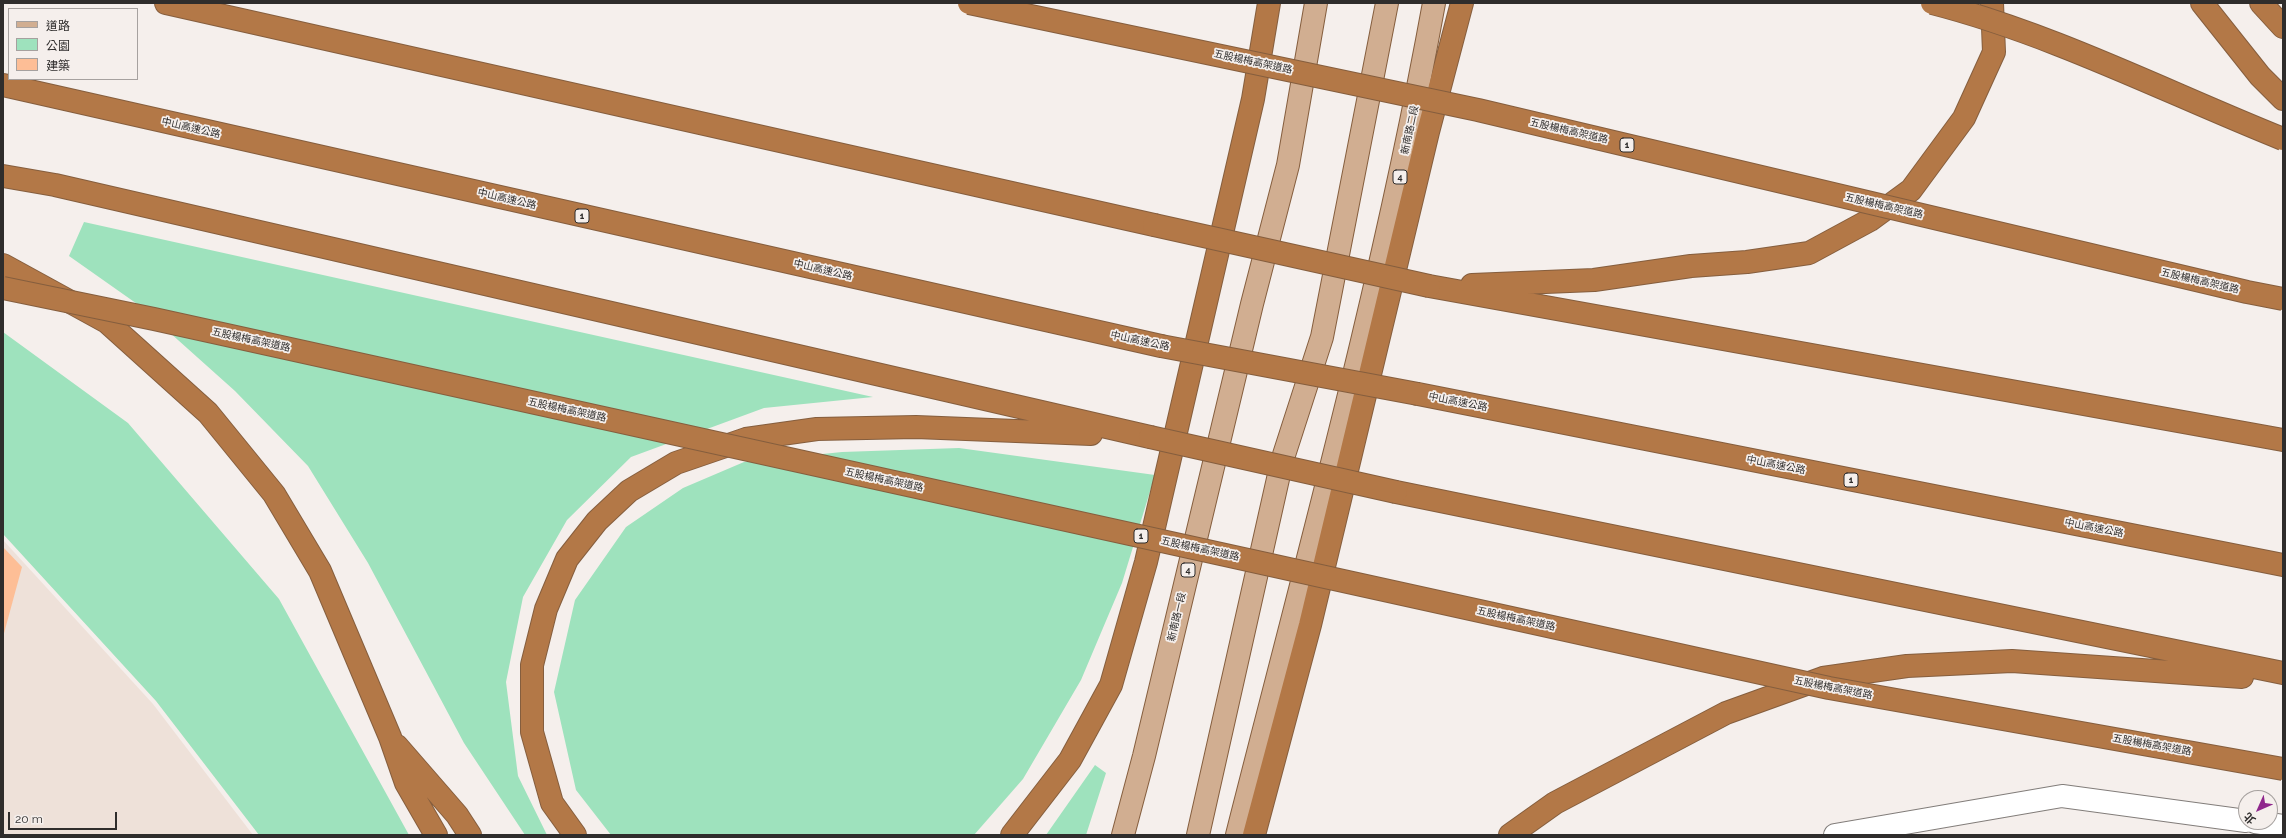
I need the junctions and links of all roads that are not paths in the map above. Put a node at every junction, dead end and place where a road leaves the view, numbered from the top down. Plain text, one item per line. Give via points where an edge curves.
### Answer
1 (166, 3) edge
2 (969, 3) edge
3 (1269, 3) edge
4 (1316, 3) edge
5 (1387, 3) edge
6 (1434, 3) edge
7 (1462, 3) edge
8 (1932, 3) edge
9 (1992, 3) edge
10 (2202, 3) edge
11 (2261, 3) edge
12 (2283, 27) edge
13 (3, 85) edge
14 (2283, 100) edge
15 (2283, 139) edge
16 (3, 176) edge
17 (3, 265) edge
18 (1429, 286) junction
19 (3, 288) edge
20 (2283, 299) edge
21 (1150, 437) junction
22 (2283, 440) edge
23 (2283, 565) edge
24 (2283, 673) edge
25 (2283, 680) edge
26 (390, 737) junction
27 (2283, 769) edge
28 (2238, 820) edge
29 (436, 835) edge
30 (470, 835) edge
31 (575, 835) edge
32 (1012, 835) edge
33 (1123, 835) edge
34 (1198, 835) edge
35 (1237, 835) edge
36 (1254, 835) edge
37 (1510, 835) edge
38 (1835, 835) edge

1 - 18 highway, bridge
2 - 20 highway, 五股楊梅高架道路 / 1, bridge via 1478,110
3 - 32 highway via 1253,99 1146,562 1111,685 1070,760
4 - 33 main road, 新南路一段 / 4 via 1288,165
5 - 34 main road via 1322,337 1282,461
6 - 35 main road, 新南路二段 / 4 via 1414,118 1361,350
7 - 36 highway via 1428,132 1310,625
8 - 15 highway, bridge via 2088,56
9 - 18 highway via 1994,52 1964,118 1911,190 1870,220 1809,253 1594,280
10 - 14 highway via 2260,76
11 - 12 highway
13 - 23 highway, 中山高速公路 / 1, bridge via 1161,346 1418,394
16 - 21 highway via 55,185
17 - 26 highway via 107,322 208,413 274,494 320,571
18 - 22 highway
19 - 27 highway, 五股楊梅高架道路 / 1, bridge via 1829,688
21 - 24 highway, bridge via 1396,492
21 - 31 highway via 916,427 817,429 746,439 676,463 629,491 597,521 567,559 546,609 532,665 532,732 552,803
25 - 37 highway via 2012,661 1907,666 1823,678 1726,713 1555,803
26 - 29 highway via 406,783
26 - 30 highway
28 - 38 street via 2062,796

